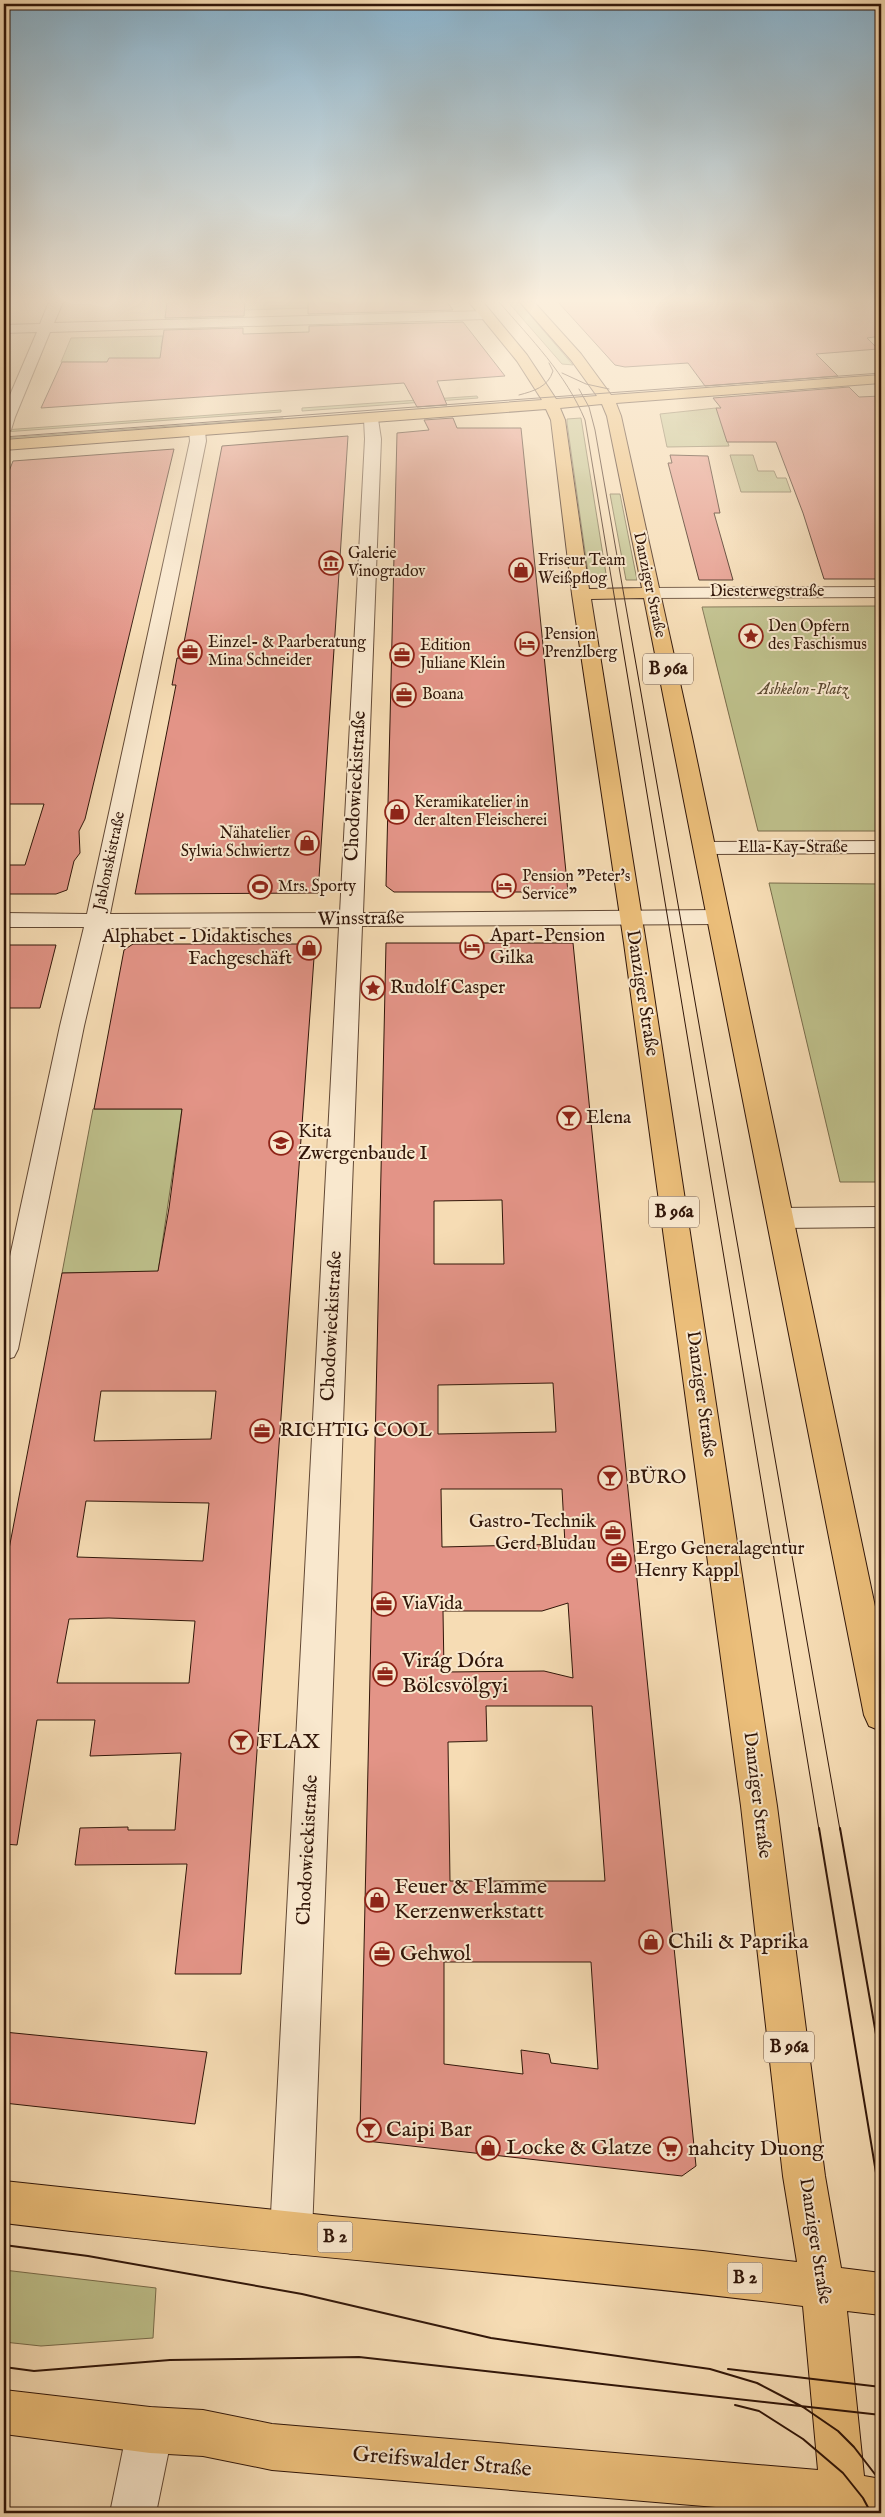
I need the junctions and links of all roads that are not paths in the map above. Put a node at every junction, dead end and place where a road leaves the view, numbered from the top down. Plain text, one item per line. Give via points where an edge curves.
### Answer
1 (351, 419) edge
2 (371, 419) edge
3 (558, 419) edge
4 (615, 419) edge
5 (26, 425) dead end
6 (5, 427) edge
7 (197, 431) junction
8 (4, 445) edge
9 (881, 592) edge
10 (652, 593) junction
11 (581, 594) junction
12 (881, 847) edge
13 (705, 848) junction
14 (630, 916) junction
15 (718, 917) junction
16 (350, 919) junction
17 (4, 920) edge
18 (98, 920) junction
19 (881, 1217) edge
20 (780, 1218) junction
21 (4, 1349) edge
22 (881, 1715) edge
23 (4, 2202) edge
24 (290, 2233) junction
25 (823, 2288) junction
26 (881, 2294) edge
27 (4, 2412) edge
28 (150, 2430) junction
29 (857, 2503) edge
30 (132, 2513) edge

1 - 7 main road
2 - 16 street, Chodowieckistraße via 373,439
3 - 11 main road, Danziger Straße / B 96a
4 - 10 main road, Danziger Straße / B 96a
5 - 6 main road
7 - 8 main road
7 - 18 street, Jablonskistraße via 198,441
9 - 10 street, Diesterwegstraße
10 - 11 main road
10 - 13 main road, Danziger Straße / B 96a
11 - 14 main road, Danziger Straße / B 96a
12 - 13 street, Ella-Kay-Straße
13 - 15 main road, Danziger Straße / B 96a
14 - 15 street, Winsstraße
14 - 16 street, Winsstraße
14 - 25 main road, Danziger Straße / B 96a via 733,1616 804,2176
15 - 20 main road, Danziger Straße / B 96a
16 - 18 street, Winsstraße
16 - 24 street, Chodowieckistraße
17 - 18 street, Winsstraße
18 - 21 street, Jablonskistraße via 72,1026
19 - 20 street
20 - 22 main road, Danziger Straße / B 96a
23 - 24 main road, B 2
24 - 25 main road, B 2 via 703,2272
25 - 26 main road, B 2
25 - 29 main road, Danziger Straße / B 96a
27 - 28 main road, Greifswalder Straße
28 - 29 main road, Greifswalder Straße via 203,2433 272,2447
28 - 30 street

